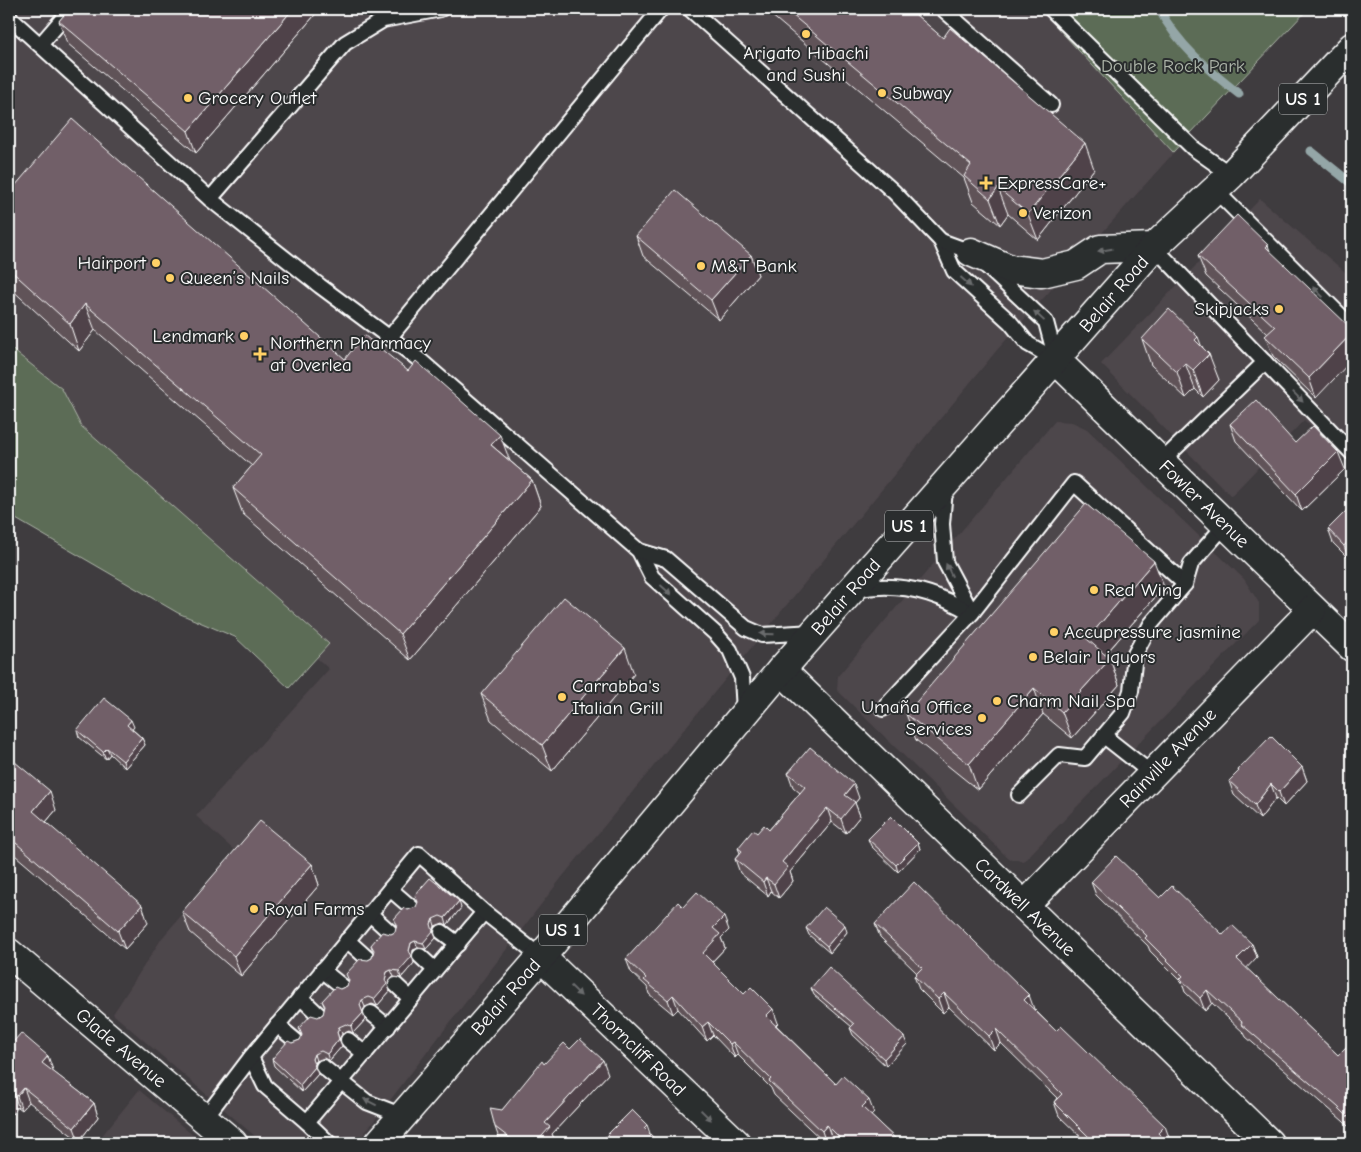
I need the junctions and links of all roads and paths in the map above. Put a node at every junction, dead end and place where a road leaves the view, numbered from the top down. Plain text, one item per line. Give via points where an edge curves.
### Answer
1 (71, 9) edge
2 (441, 9) edge
3 (661, 9) edge
4 (690, 9) edge
5 (943, 9) edge
6 (1051, 9) edge
7 (9, 16) edge
8 (40, 46) junction
9 (1352, 47) edge
10 (1051, 105) dead end
11 (1223, 183) junction
12 (210, 199) junction
13 (941, 241) junction
14 (1154, 248) junction
15 (971, 252) junction
16 (1352, 327) edge
17 (390, 337) junction
18 (1056, 360) junction
19 (1265, 362) junction
20 (1352, 453) edge
21 (1161, 462) junction
22 (946, 485) junction
23 (1225, 525) junction
24 (639, 551) junction
25 (1185, 584) junction
26 (852, 591) junction
27 (1312, 610) junction
28 (972, 613) junction
29 (815, 632) junction
30 (1352, 648) edge
31 (781, 670) junction
32 (883, 708) dead end
33 (744, 714) junction
34 (1104, 736) junction
35 (1151, 773) junction
36 (1018, 795) dead end
37 (390, 889) junction
38 (1024, 906) junction
39 (412, 908) edge
40 (484, 912) junction
41 (369, 913) junction
42 (442, 932) dead end
43 (390, 933) edge
44 (347, 940) junction
45 (458, 944) junction
46 (9, 953) edge
47 (420, 956) dead end
48 (541, 957) junction
49 (368, 959) edge
50 (322, 970) junction
51 (435, 970) junction
52 (396, 985) dead end
53 (343, 987) edge
54 (300, 997) junction
55 (411, 999) junction
56 (371, 1013) dead end
57 (319, 1015) edge
58 (277, 1025) junction
59 (388, 1027) junction
60 (348, 1040) dead end
61 (296, 1042) edge
62 (365, 1054) junction
63 (251, 1057) junction
64 (323, 1068) dead end
65 (341, 1082) junction
66 (403, 1116) junction
67 (204, 1118) junction
68 (307, 1122) junction
69 (233, 1143) edge
70 (329, 1143) edge
71 (379, 1143) edge
72 (736, 1143) edge
73 (1269, 1143) edge

1 - 8 lane
2 - 12 lane via 383,20 344,43
3 - 17 lane
4 - 13 lane via 894,192
5 - 10 lane
6 - 11 lane via 1193,148
7 - 8 lane
8 - 12 lane
9 - 11 street, Belair Road / US 1
11 - 14 street, Belair Road / US 1
16 -> 11 lane
12 - 17 lane
13 - 15 lane
13 -> 18 lane via 954,271 1010,322 1028,344
14 -> 15 street via 1100,249 1076,265 1042,273 1010,269
14 - 18 street, Belair Road / US 1
14 - 19 lane
18 -> 15 lane via 1046,322
17 - 24 lane
18 - 21 street, Fowler Avenue
18 - 22 street, Belair Road / US 1
19 -> 20 lane
19 - 21 lane
21 - 23 street, Fowler Avenue
22 - 26 street, Belair Road / US 1
28 -> 22 lane via 944,562 942,524
23 - 25 lane via 1191,564
23 - 27 street, Fowler Avenue
29 -> 24 lane via 762,635 746,628 666,559
24 -> 33 lane via 652,577 730,650 742,678
25 - 28 lane via 1074,483
25 - 34 lane via 1151,624 1135,654 1131,691 1123,713
26 - 28 lane via 894,586 927,593
26 - 29 street, Belair Road / US 1
27 - 30 street, Fowler Avenue
27 - 35 street, Rainville Avenue
28 - 32 lane
29 - 31 street, Belair Road / US 1
31 - 33 street, Belair Road / US 1
31 - 38 street, Cardwell Avenue
33 - 48 street, Belair Road / US 1
34 - 35 lane
34 - 36 lane via 1085,758 1058,755
35 - 38 street, Rainville Avenue
37 - 39 lane
37 - 40 lane via 418,854
37 - 41 lane
38 - 73 street, Cardwell Avenue
40 - 45 lane
40 - 48 lane
41 - 43 lane
41 - 44 lane
42 - 45 lane
44 - 49 lane
44 - 50 lane
45 - 51 lane
46 - 67 street, Glade Avenue
47 - 51 lane
48 - 66 street, Belair Road / US 1
48 -> 72 street, Thorncliff Road
50 - 53 lane
50 - 54 lane
51 - 55 lane
52 - 55 lane
54 - 57 lane
54 - 58 lane
55 - 59 lane
56 - 59 lane
58 - 61 lane
58 - 63 lane
59 - 62 lane
60 - 62 lane
62 - 65 lane
63 - 67 lane
63 - 68 lane via 265,1086
64 - 65 lane
66 -> 65 lane via 367,1102
65 - 68 lane
66 - 71 street, Belair Road / US 1
67 - 69 street, Glade Avenue
68 - 70 lane

